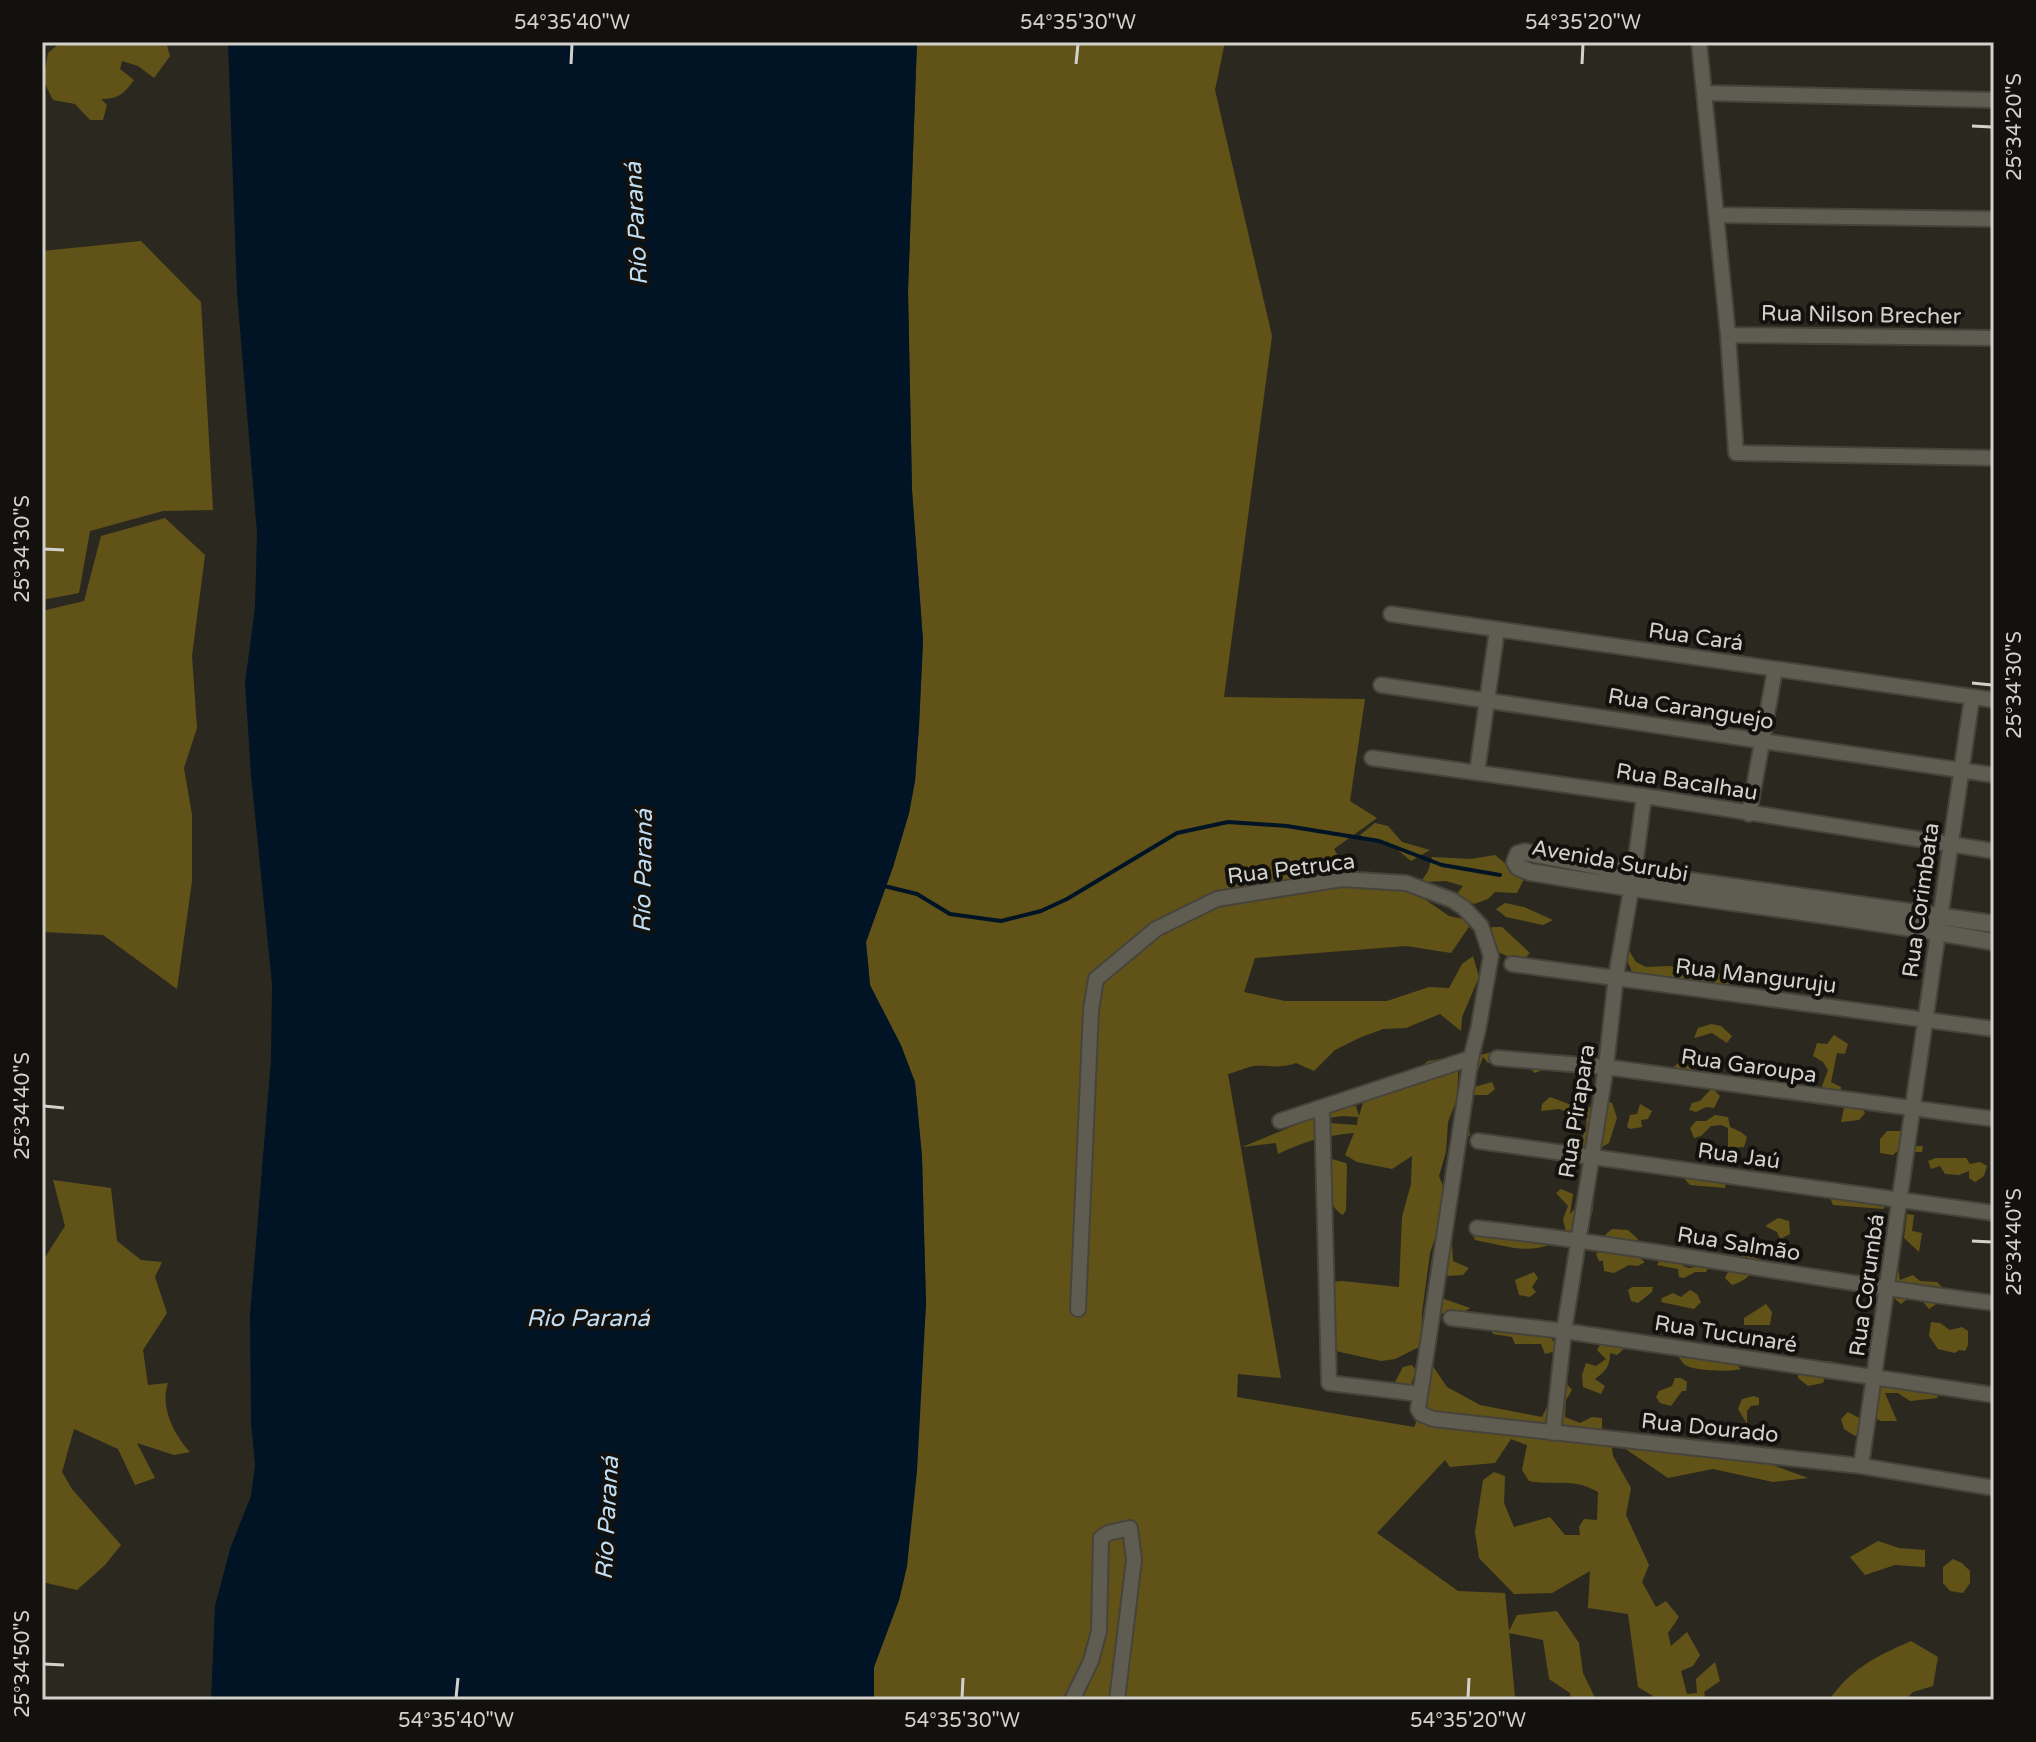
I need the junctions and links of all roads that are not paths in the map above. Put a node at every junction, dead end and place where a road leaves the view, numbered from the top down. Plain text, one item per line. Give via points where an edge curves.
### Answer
1 (1699, 42) edge
2 (1704, 93) junction
3 (1994, 100) edge
4 (1716, 215) junction
5 (1994, 219) edge
6 (1728, 335) junction
7 (1994, 338) edge
8 (1994, 458) edge
9 (1391, 614) dead end
10 (1497, 630) junction
11 (1775, 670) junction
12 (1381, 685) dead end
13 (1972, 697) junction
14 (1487, 699) junction
15 (1994, 700) edge
16 (1763, 742) junction
17 (1372, 758) dead end
18 (1961, 770) junction
19 (1477, 772) junction
20 (1994, 775) edge
21 (1644, 796) junction
22 (1749, 814) junction
23 (1952, 844) junction
24 (1994, 851) edge
25 (1633, 881) junction
26 (1940, 923) junction
27 (1994, 924) edge
28 (1994, 942) edge
29 (1512, 964) dead end
30 (1616, 976) junction
31 (1924, 1019) junction
32 (1994, 1029) edge
33 (1471, 1058) junction
34 (1497, 1058) dead end
35 (1606, 1067) junction
36 (1322, 1108) junction
37 (1913, 1109) junction
38 (1994, 1119) edge
39 (1280, 1121) dead end
40 (1478, 1141) dead end
41 (1591, 1157) junction
42 (1901, 1199) junction
43 (1994, 1213) edge
44 (1477, 1228) dead end
45 (1579, 1239) junction
46 (1889, 1290) junction
47 (1994, 1303) edge
48 (1078, 1309) dead end
49 (1451, 1318) dead end
50 (1564, 1331) junction
51 (1874, 1378) junction
52 (1420, 1394) junction
53 (1994, 1395) edge
54 (1421, 1414) joint
55 (1553, 1433) junction
56 (1861, 1466) junction
57 (1994, 1488) edge
58 (1072, 1700) edge
59 (1117, 1700) edge

1 - 2 street
2 - 3 street
2 - 4 street
4 - 5 street
4 - 6 street
6 - 7 street, Rua Nilson Brecher
6 - 8 street via 1736,453
9 - 10 street, Rua Cará
10 - 11 street, Rua Cará
10 - 14 street
11 - 13 street, Rua Cará
11 - 16 street
12 - 14 street, Rua Caranguejo
13 - 15 street, Rua Cará
13 - 18 street, Rua Corimbata
14 - 16 street, Rua Caranguejo
14 - 19 street
16 - 18 street, Rua Caranguejo
16 - 22 street
17 - 19 street, Rua Bacalhau
18 - 20 street, Rua Caranguejo
18 - 23 street, Rua Corimbata
19 - 21 street, Rua Bacalhau
21 - 22 street, Rua Bacalhau
21 - 25 street, Rua Pirapara
22 - 23 street, Rua Bacalhau
23 - 24 street, Rua Bacalhau
23 - 26 street, Rua Corimbata
25 - 25 street, Avenida Surubi via 1525,852 1515,862 1530,872
25 - 26 street, Avenida Surubi
25 - 30 street, Rua Pirapara
26 - 27 street, Avenida Surubi
26 - 28 street, Avenida Surubi
26 - 31 street, Rua Corimbata
29 - 30 street, Rua Manguruju
30 - 31 street, Rua Manguruju
30 - 35 street, Rua Pirapara
31 - 32 street, Rua Manguruju
31 - 37 street, Rua Corimbata
33 - 36 street
33 - 48 street, Rua Petruca via 1491,956 1481,926 1452,900 1406,883 1342,879 1217,899 1156,929 1096,979
33 - 52 street, Rua Petruca
34 - 35 street, Rua Garoupa
35 - 37 street, Rua Garoupa
35 - 41 street, Rua Pirapara
36 - 39 street
36 - 52 street via 1329,1383
37 - 38 street, Rua Garoupa
37 - 42 street, Rua Corumbá
40 - 41 street, Rua Jaú
41 - 42 street, Rua Jaú
41 - 45 street, Rua Pirapara
42 - 43 street, Rua Jaú
42 - 46 street, Rua Corumbá
44 - 45 street, Rua Salmão
45 - 46 street, Rua Salmão
45 - 50 street, Rua Pirapara
46 - 47 street, Rua Salmão
46 - 51 street, Rua Corumbá
49 - 50 street, Rua Tucunaré
50 - 51 street, Rua Tucunaré
50 - 55 street, Rua Pirapara
51 - 53 street, Rua Tucunaré
51 - 56 street, Rua Corumbá
52 - 54 street, Rua Petruca
54 - 55 street, Rua Dourado
55 - 56 street, Rua Dourado
56 - 57 street, Rua Dourado
58 - 59 street via 1099,1631 1101,1538 1130,1528 1134,1560

